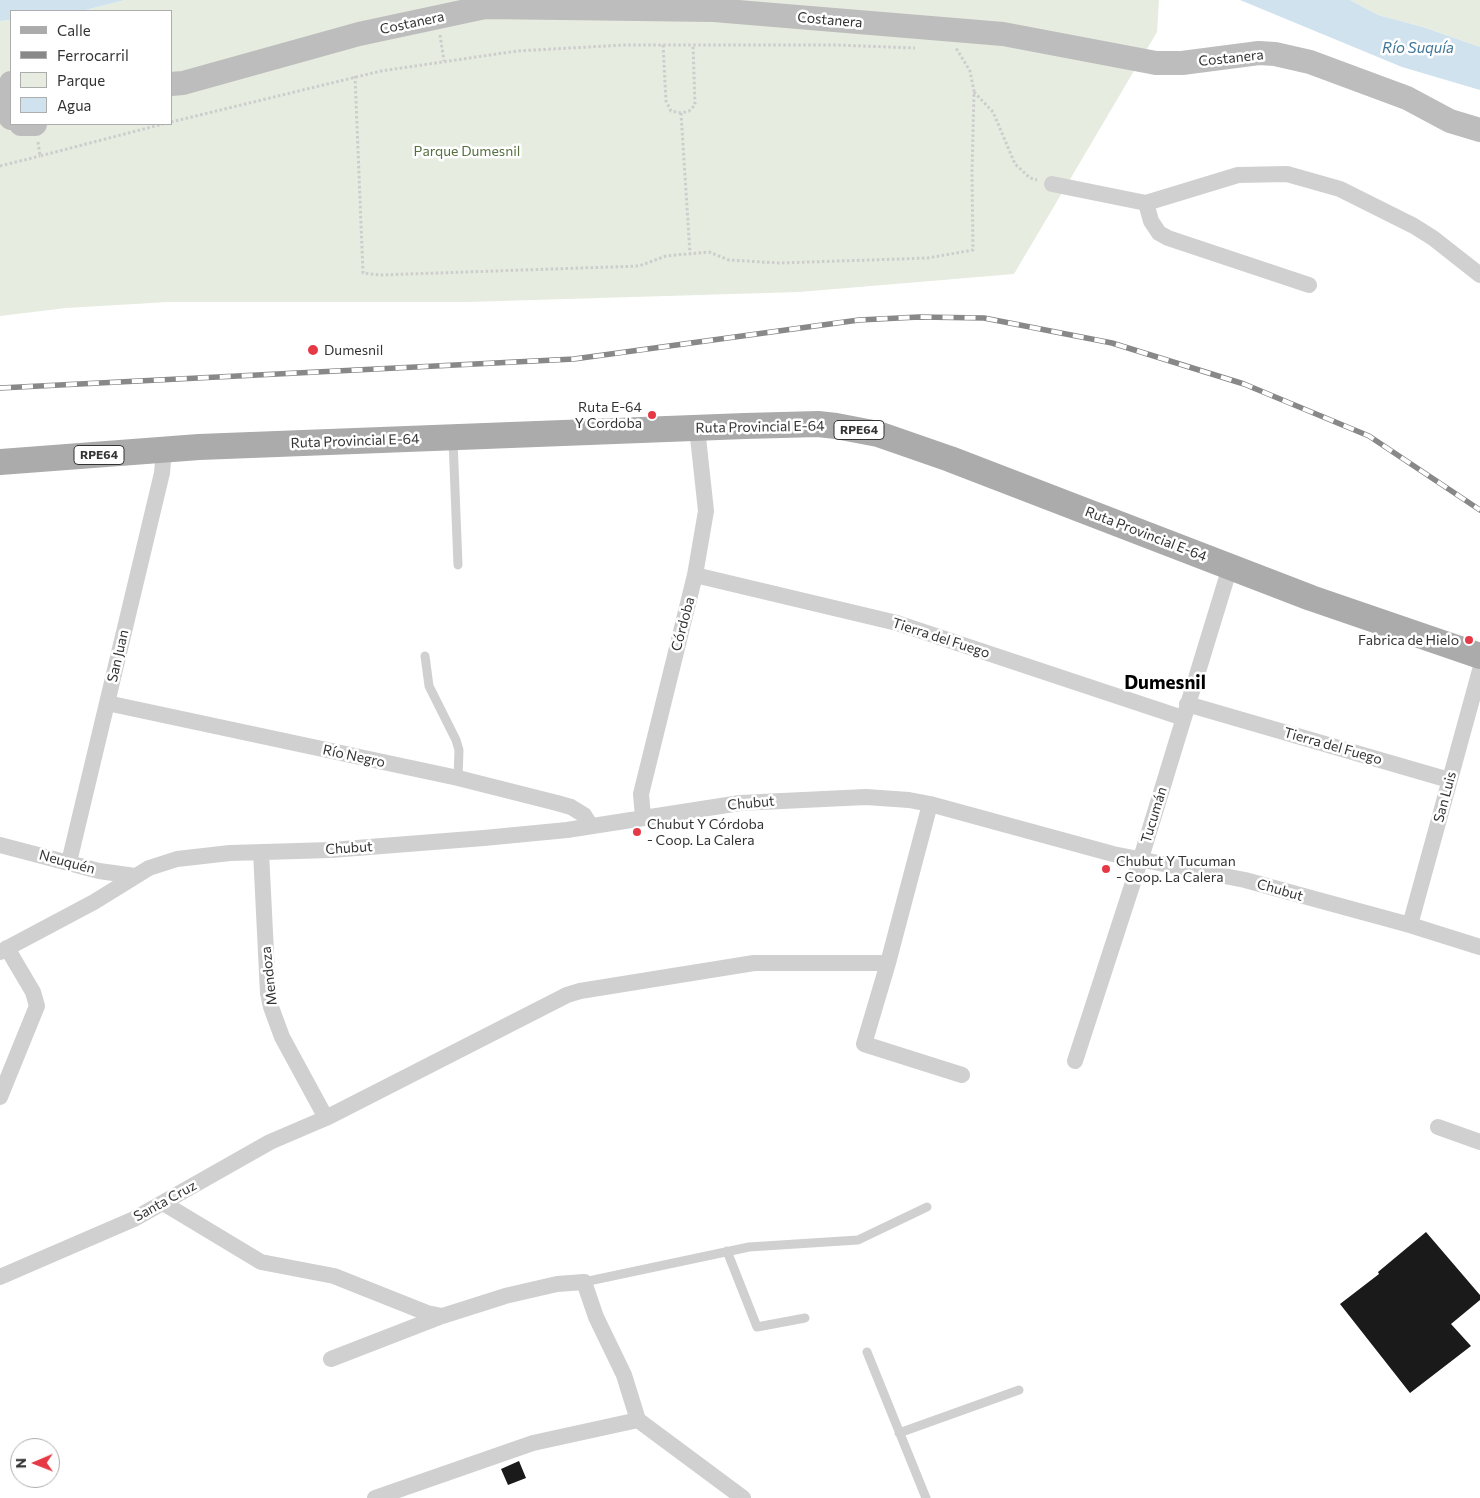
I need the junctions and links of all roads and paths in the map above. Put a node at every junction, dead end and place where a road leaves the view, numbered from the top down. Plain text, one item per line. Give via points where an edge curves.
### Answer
1 (437, 18) junction
2 (663, 45) junction
3 (693, 45) junction
4 (924, 49) dead end
5 (949, 49) dead end
6 (444, 61) junction
7 (355, 76) junction
8 (172, 84) edge
9 (974, 91) junction
10 (680, 113) junction
11 (172, 122) edge
12 (35, 125) edge
13 (160, 125) edge
14 (1480, 130) edge
15 (40, 156) junction
16 (0, 166) edge
17 (1052, 184) joint
18 (1146, 203) junction
19 (690, 254) junction
20 (1480, 274) edge
21 (1309, 285) dead end
22 (697, 428) junction
23 (453, 438) junction
24 (164, 449) junction
25 (0, 462) edge
26 (458, 565) dead end
27 (1230, 567) junction
28 (696, 575) junction
29 (425, 656) dead end
30 (1480, 656) edge
31 (1480, 670) edge
32 (107, 703) junction
33 (1185, 711) junction
34 (458, 778) junction
35 (1450, 780) junction
36 (930, 804) junction
37 (642, 817) junction
38 (591, 826) junction
39 (0, 845) edge
40 (261, 852) junction
41 (1141, 858) junction
42 (69, 862) junction
43 (135, 876) junction
44 (1410, 925) junction
45 (1480, 947) edge
46 (3, 950) edge
47 (888, 963) junction
48 (1075, 1061) dead end
49 (962, 1075) dead end
50 (0, 1096) edge
51 (326, 1118) junction
52 (1438, 1127) dead end
53 (1480, 1142) edge
54 (163, 1203) junction
55 (928, 1207) dead end
56 (727, 1251) junction
57 (0, 1276) edge
58 (584, 1282) junction
59 (442, 1316) junction
60 (804, 1318) dead end
61 (867, 1352) dead end
62 (331, 1359) dead end
63 (1019, 1390) dead end
64 (638, 1420) junction
65 (899, 1433) junction
66 (375, 1498) edge
67 (743, 1498) edge
68 (926, 1498) edge

1 - 6 path
1 - 8 street, Costanera via 359,34
1 - 14 street, Costanera via 484,7 714,10 1002,34 1156,64 1275,54 1310,62 1407,98 1450,121
2 - 3 path
2 - 6 path via 517,51
2 - 10 path via 666,101 670,111
3 - 4 path
3 - 10 path via 695,105
5 - 9 path via 956,48 970,71
6 - 7 path
7 - 11 path
7 - 19 path via 363,273 639,266 666,256
9 - 17 path via 993,112 1015,164 1030,178
9 - 19 path via 973,250 928,258 779,262 729,260 710,252
10 - 19 path
12 - 15 path
13 - 15 path
15 - 16 path
17 - 18 street
18 - 20 street via 1238,175 1287,174 1340,190 1414,226
18 - 21 street via 1151,221 1159,233 1168,238
22 - 23 main road, Ruta Provincial E-64 / RPE64
22 - 27 main road, Ruta Provincial E-64 / RPE64 via 818,424 878,434
22 - 28 street, Córdoba via 706,511
23 - 24 main road, Ruta Provincial E-64 / RPE64
23 - 26 lane
24 - 25 main road, Ruta Provincial E-64 / RPE64
24 - 32 street, San Juan via 162,473
27 - 30 main road, Ruta Provincial E-64 / RPE64
27 - 33 street, Tucumán
28 - 33 street, Tierra del Fuego via 896,623
28 - 37 street, Córdoba via 641,794
29 - 34 lane via 429,686 459,750
31 - 35 street, San Luis
32 - 34 street, Río Negro
32 - 42 street, San Juan
33 - 35 street, Tierra del Fuego
33 - 41 street, Tucumán
34 - 38 street, Río Negro via 571,807 584,814
35 - 44 street, San Luis
36 - 37 street, Chubut via 891,798 803,798
36 - 41 street, Chubut via 1113,854
36 - 47 street
37 - 38 street, Chubut
38 - 40 street, Chubut via 363,848
39 - 42 street, Neuquén
40 - 43 street, Chubut via 177,859
40 - 51 street, Mendoza via 270,1007 282,1037
41 - 44 street, Chubut via 1245,880
41 - 48 street, Tucumán
42 - 43 street, Neuquén via 99,871
43 - 46 street, Chubut via 94,902
44 - 45 street, Chubut
46 - 50 street via 33,992 37,1006
47 - 49 street via 864,1044
47 - 51 street, Santa Cruz via 754,963 580,991 554,1000
51 - 54 street, Santa Cruz via 270,1142
52 - 53 street
54 - 57 street, Santa Cruz
54 - 59 street via 261,1262 334,1276
55 - 56 lane via 858,1240
56 - 58 lane
56 - 60 lane via 757,1327
58 - 59 street via 529,1290
58 - 64 street via 596,1317 624,1374
59 - 62 street
61 - 65 lane
63 - 65 lane
64 - 66 street via 533,1443
64 - 67 street
65 - 68 lane

